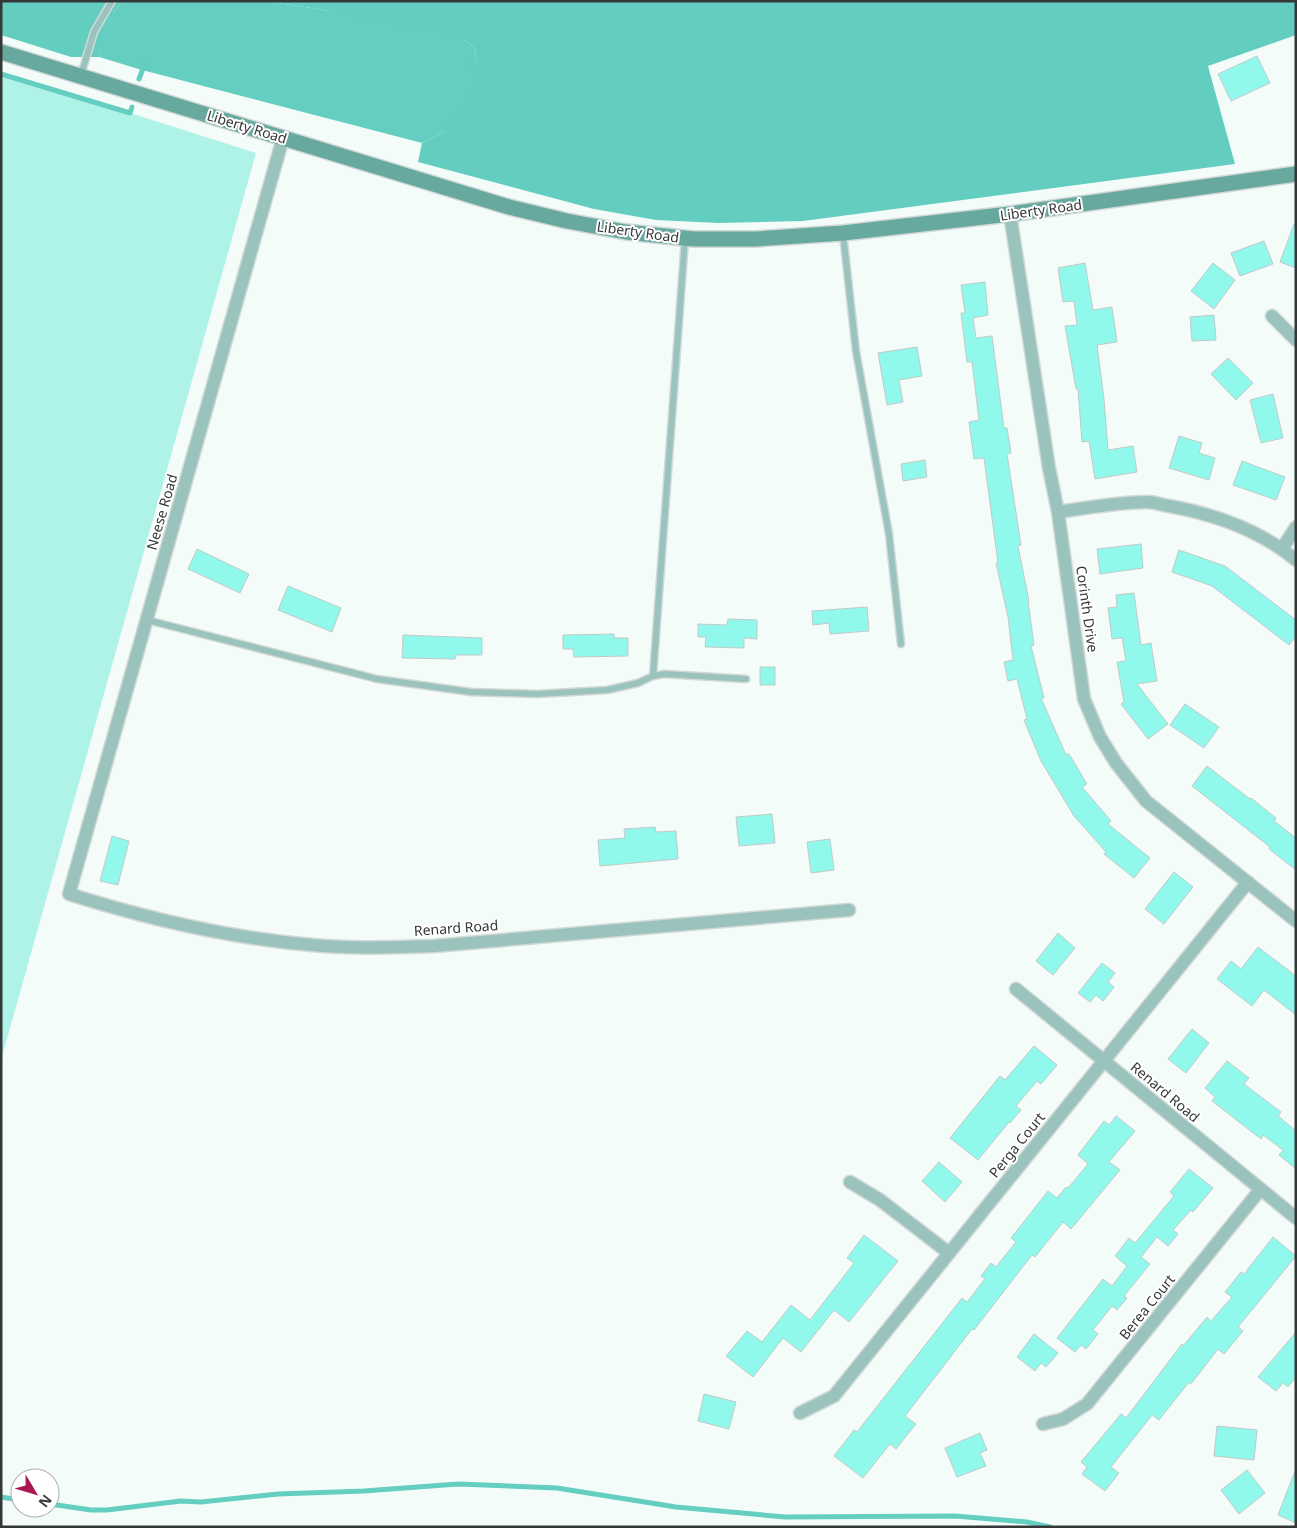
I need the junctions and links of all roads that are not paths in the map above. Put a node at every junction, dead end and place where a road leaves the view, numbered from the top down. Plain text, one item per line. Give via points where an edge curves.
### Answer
1 (112, 1) edge
2 (1, 52) edge
3 (81, 76) junction
4 (283, 138) junction
5 (1296, 174) edge
6 (1010, 214) junction
7 (843, 233) junction
8 (685, 238) junction
9 (1272, 316) dead end
10 (1296, 340) edge
11 (1058, 512) junction
12 (1296, 527) edge
13 (1282, 548) junction
14 (1296, 560) edge
15 (147, 620) junction
16 (901, 644) dead end
17 (653, 676) junction
18 (746, 679) dead end
19 (1248, 882) junction
20 (69, 894) joint
21 (849, 910) dead end
22 (1296, 921) edge
23 (1016, 989) dead end
24 (1104, 1061) junction
25 (850, 1182) dead end
26 (1260, 1190) junction
27 (1296, 1218) edge
28 (949, 1254) junction
29 (800, 1413) dead end
30 (1043, 1424) dead end

1 - 3 lane via 94,32
2 - 3 street, Liberty Road
3 - 4 street, Liberty Road
4 - 8 street, Liberty Road via 558,219 626,232
4 - 15 street, Neese Road
5 - 6 street, Liberty Road
6 - 7 street, Liberty Road
6 - 11 street, Corinth Drive
7 - 8 street, Liberty Road via 756,239
7 - 16 lane via 856,351 889,534
8 - 17 lane
9 - 10 street
11 - 13 street via 1148,502 1223,521
11 - 19 street, Corinth Drive via 1084,699 1100,737 1146,801
12 - 13 street
13 - 14 street
15 - 17 lane via 377,679 471,692 537,694 607,690
15 - 20 street, Neese Road
17 - 18 lane
19 - 22 street, Corinth Drive
19 - 24 street, Perga Court
20 - 21 street, Renard Road via 212,932 306,945 383,948
23 - 24 street, Renard Road
24 - 26 street, Renard Road
24 - 28 street, Perga Court
25 - 28 street via 880,1200
26 - 27 street, Renard Road
26 - 30 street, Berea Court via 1087,1404 1063,1419
28 - 29 street, Perga Court via 834,1396

